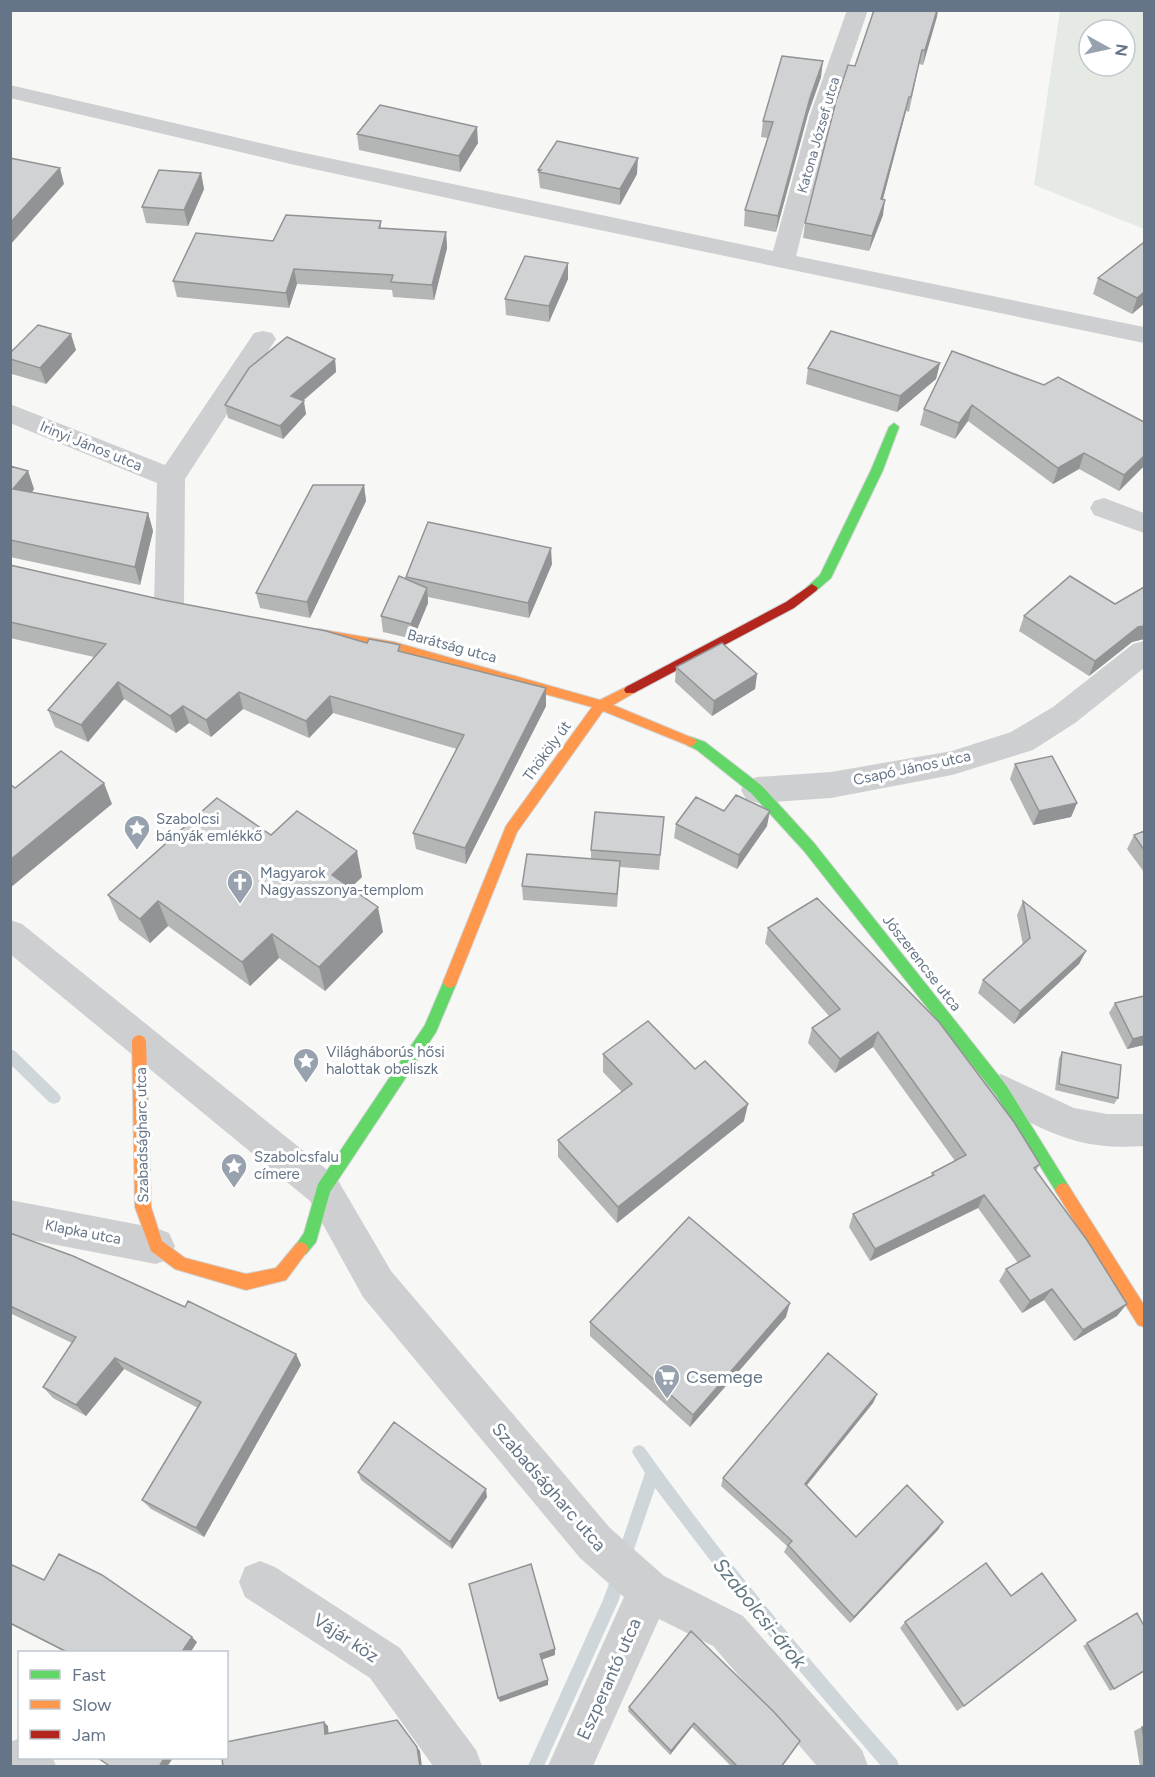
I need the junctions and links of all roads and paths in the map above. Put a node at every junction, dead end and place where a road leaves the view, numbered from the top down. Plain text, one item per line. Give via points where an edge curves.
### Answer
1 (858, 10) edge
2 (10, 91) edge
3 (783, 261) junction
4 (1144, 335) edge
5 (263, 339) dead end
6 (10, 413) edge
7 (894, 428) dead end
8 (171, 478) junction
9 (1104, 508) dead end
10 (1144, 523) edge
11 (169, 604) edge
12 (304, 630) edge
13 (1144, 652) edge
14 (600, 705) junction
15 (757, 790) junction
16 (10, 934) edge
17 (139, 1041) junction
18 (1001, 1090) junction
19 (1144, 1130) edge
20 (323, 1189) junction
21 (10, 1218) edge
22 (156, 1246) junction
23 (1144, 1319) edge
24 (260, 1582) dead end
25 (649, 1591) junction
26 (460, 1767) edge
27 (570, 1767) edge
28 (846, 1767) edge

1 - 3 street, Katona József utca via 821,115
2 - 3 street via 295,158
3 - 4 street
5 - 8 street
6 - 8 street, Irinyi János utca
7 - 14 street, Thököly út via 825,578 790,605
8 - 11 street
9 - 10 street
12 - 14 street, Barátság utca via 394,647
13 - 15 street, Csapó János utca via 1064,715 1022,741 941,765 831,785
14 - 15 street, Jószerencse utca via 701,746
14 - 20 street, Thököly út via 511,830 431,1028
15 - 18 street, Jószerencse utca via 808,847
16 - 17 street, Szabadságharc utca
17 - 20 street, Szabadságharc utca
17 - 22 street, Szabadságharc utca via 143,1207
18 - 19 street via 1069,1124 1107,1131
18 - 23 street, Jószerencse utca
20 - 22 street via 311,1237 280,1275 246,1282 181,1264
20 - 25 street, Szabadságharc utca via 377,1284 595,1543
21 - 22 street, Klapka utca
24 - 26 street, Vájár köz via 385,1663
25 - 27 street, Eszperantó utca
25 - 28 street, Szabadságharc utca via 728,1630

